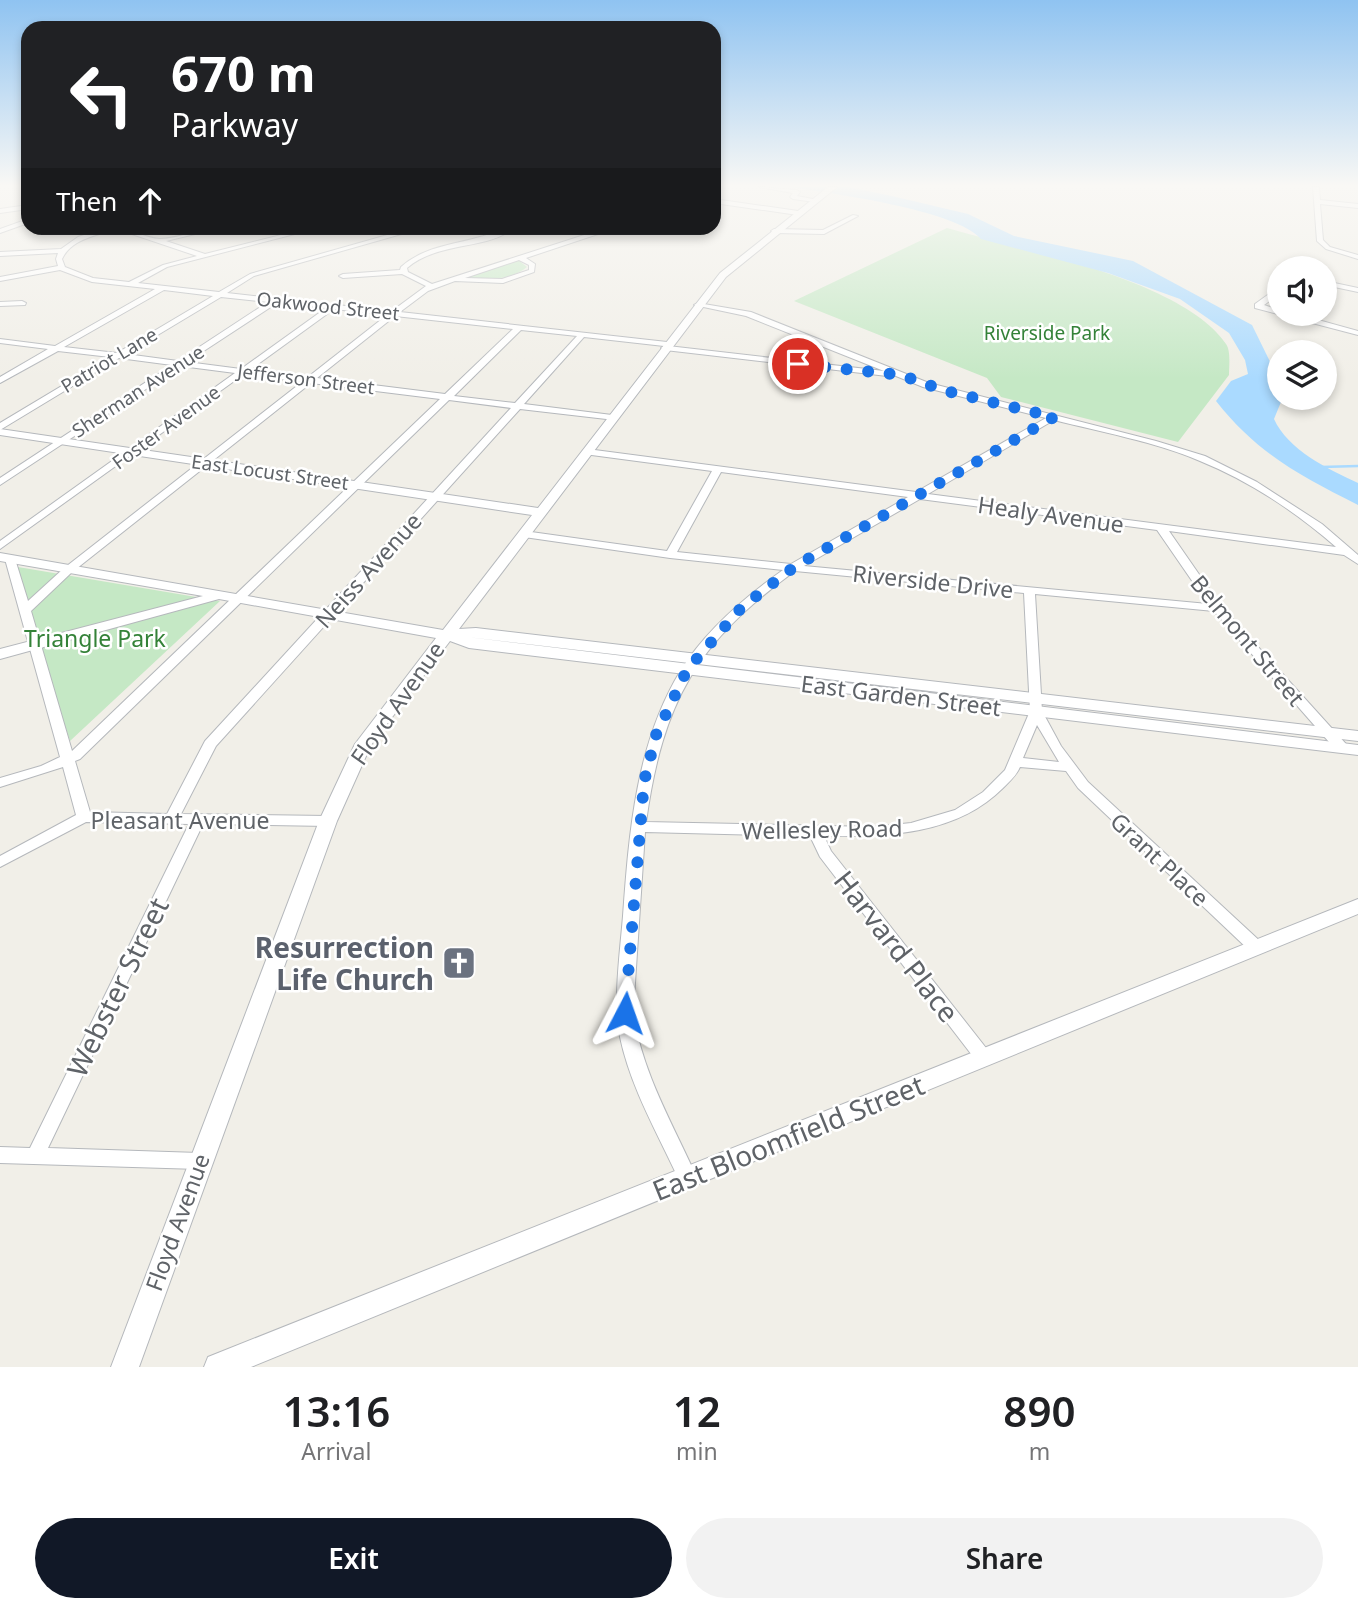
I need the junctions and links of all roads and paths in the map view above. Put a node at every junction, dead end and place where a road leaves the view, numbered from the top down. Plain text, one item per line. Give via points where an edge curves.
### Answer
1 (64, 251) joint
2 (189, 251) edge
3 (225, 251) edge
4 (334, 251) edge
5 (439, 251) edge
6 (542, 251) edge
7 (751, 251) edge
8 (1341, 251) edge
9 (0, 254) edge
10 (205, 256) junction
11 (1358, 257) edge
12 (520, 258) junction
13 (62, 267) junction
14 (403, 272) junction
15 (343, 276) dead end
16 (0, 279) edge
17 (451, 279) junction
18 (130, 284) junction
19 (430, 286) junction
20 (1337, 286) edge
21 (162, 288) junction
22 (1358, 290) edge
23 (218, 294) junction
24 (276, 300) junction
25 (1267, 300) edge
26 (22, 303) dead end
27 (0, 304) edge
28 (698, 305) junction
29 (332, 307) junction
30 (1267, 309) edge
31 (393, 314) junction
32 (1331, 326) edge
33 (519, 328) junction
34 (1358, 333) edge
35 (582, 335) junction
36 (0, 341) edge
37 (666, 346) junction
38 (55, 348) junction
39 (117, 355) junction
40 (180, 363) junction
41 (244, 371) junction
42 (901, 375) junction
43 (0, 380) edge
44 (310, 380) junction
45 (446, 397) junction
46 (519, 406) junction
47 (1054, 417) junction
48 (612, 418) junction
49 (0, 427) edge
50 (0, 432) edge
51 (62, 442) junction
52 (132, 452) junction
53 (587, 452) junction
54 (204, 462) junction
55 (718, 469) junction
56 (0, 482) edge
57 (356, 484) junction
58 (917, 495) junction
59 (435, 496) junction
60 (540, 512) junction
61 (1161, 528) junction
62 (524, 534) junction
63 (0, 546) edge
64 (1349, 552) junction
65 (670, 555) junction
66 (5, 558) edge
67 (1358, 561) edge
68 (794, 567) junction
69 (66, 570) junction
70 (1029, 590) junction
71 (222, 596) junction
72 (239, 598) junction
73 (1217, 608) junction
74 (25, 610) junction
75 (328, 614) junction
76 (445, 635) junction
77 (35, 645) junction
78 (0, 654) edge
79 (691, 664) junction
80 (1036, 705) junction
81 (1327, 732) junction
82 (1358, 736) edge
83 (1350, 748) edge
84 (69, 759) junction
85 (1017, 762) junction
86 (1068, 766) junction
87 (0, 783) edge
88 (84, 817) junction
89 (172, 818) junction
90 (199, 818) junction
91 (328, 821) junction
92 (639, 827) junction
93 (815, 832) junction
94 (0, 862) edge
95 (1358, 906) edge
96 (1256, 947) junction
97 (984, 1058) junction
98 (0, 1154) edge
99 (36, 1156) junction
100 (199, 1161) junction
101 (688, 1178) junction
102 (125, 1367) edge
103 (218, 1367) edge

1 - 9 street
1 - 13 street via 59,260
2 - 10 street
3 - 10 street
4 - 23 street, Patriot Lane via 264,270
5 - 14 street via 414,259
6 - 12 street
7 - 28 street, Floyd Avenue
8 - 11 street
10 - 18 street via 165,266
12 - 17 street
12 - 17 street via 534,268 514,278 489,282
13 - 16 street
13 - 18 street, Oakwood Street via 92,280
14 - 15 street
14 - 19 street
17 - 19 street
18 - 21 street, Oakwood Street
19 - 31 street
20 - 22 street
21 - 23 street, Oakwood Street
21 - 38 street
23 - 24 street, Oakwood Street
23 - 39 street, Patriot Lane
24 - 29 street, Oakwood Street
24 - 40 street, Sherman Avenue
25 - 30 street via 1258,306
26 - 27 street
28 - 37 street, Floyd Avenue
28 - 42 street via 748,314
29 - 31 street, Oakwood Street
29 - 41 street, Foster Avenue
31 - 33 street, Oakwood Street
31 - 44 street
32 - 34 street
33 - 35 street, Oakwood Street
33 - 45 street
35 - 37 street, Oakwood Street
35 - 46 street, Neiss Avenue
36 - 38 street, Jefferson Street
37 - 42 street, Oakwood Street
37 - 48 street, Floyd Avenue
38 - 39 street, Jefferson Street
38 - 43 street
39 - 40 street, Jefferson Street
39 - 49 street, Patriot Lane
40 - 41 street, Jefferson Street
40 - 51 street, Sherman Avenue
41 - 44 street, Jefferson Street
41 - 52 street, Foster Avenue
42 - 47 street via 946,391
44 - 45 street, Jefferson Street
44 - 54 street
45 - 46 street, Jefferson Street
45 - 57 street
46 - 48 street, Jefferson Street
46 - 59 street, Neiss Avenue
47 - 58 street
47 - 64 street via 1175,449 1236,473 1318,526
48 - 53 street, Floyd Avenue
50 - 51 street, East Locust Street
51 - 52 street, East Locust Street
51 - 56 street, Sherman Avenue
52 - 54 street, East Locust Street
52 - 63 street, Foster Avenue
53 - 55 street, Healy Avenue
53 - 60 street, Floyd Avenue
54 - 57 street, East Locust Street
54 - 69 street
55 - 58 street, Healy Avenue
55 - 65 street
57 - 59 street, East Locust Street
57 - 72 street
58 - 61 street, Healy Avenue
58 - 68 street
59 - 60 street, East Locust Street
59 - 75 street, Neiss Avenue
60 - 62 street, Floyd Avenue
61 - 64 street, Healy Avenue
61 - 73 street, Belmont Street
62 - 65 street, Riverside Drive
62 - 76 street, Floyd Avenue
64 - 67 street
65 - 68 street, Riverside Drive
66 - 69 street
66 - 74 street
68 - 70 street, Riverside Drive
68 - 79 street via 741,608
69 - 71 street
69 - 74 street
70 - 73 street, Riverside Drive
70 - 80 street, Wellesley Road
71 - 72 street, East Garden Street
71 - 77 street, East Garden Street
72 - 75 street, East Garden Street
72 - 84 street via 107,728
73 - 81 street, Belmont Street
74 - 77 street
75 - 76 street, East Garden Street
75 - 89 street, Neiss Avenue via 210,744
76 - 79 street, East Garden Street via 469,643
76 - 91 street, Floyd Avenue via 363,744
77 - 78 street, East Garden Street
77 - 84 street
79 - 80 street, East Garden Street
79 - 92 street via 656,735
80 - 81 street, East Garden Street
80 - 83 street, East Garden Street
80 - 85 street, Wellesley Road
80 - 86 street, Grant Place
81 - 82 street, East Garden Street
81 - 83 street, Belmont Street
84 - 87 street
84 - 88 street
85 - 86 street
85 - 93 street, Wellesley Road via 988,795 939,821 873,832
86 - 96 street, Grant Place via 1106,809
88 - 89 street, Pleasant Avenue
88 - 94 street, Pleasant Avenue
89 - 90 street, Pleasant Avenue
90 - 91 street, Pleasant Avenue
90 - 99 street, Webster Street
91 - 100 street, Floyd Avenue
92 - 93 street, Wellesley Road
92 - 101 street via 627,1039
93 - 97 street, Harvard Place via 825,853
95 - 96 street, East Bloomfield Street
96 - 97 street, East Bloomfield Street
97 - 101 street, East Bloomfield Street
98 - 99 street
99 - 100 street
100 - 102 street, Floyd Avenue
101 - 103 street, East Bloomfield Street

